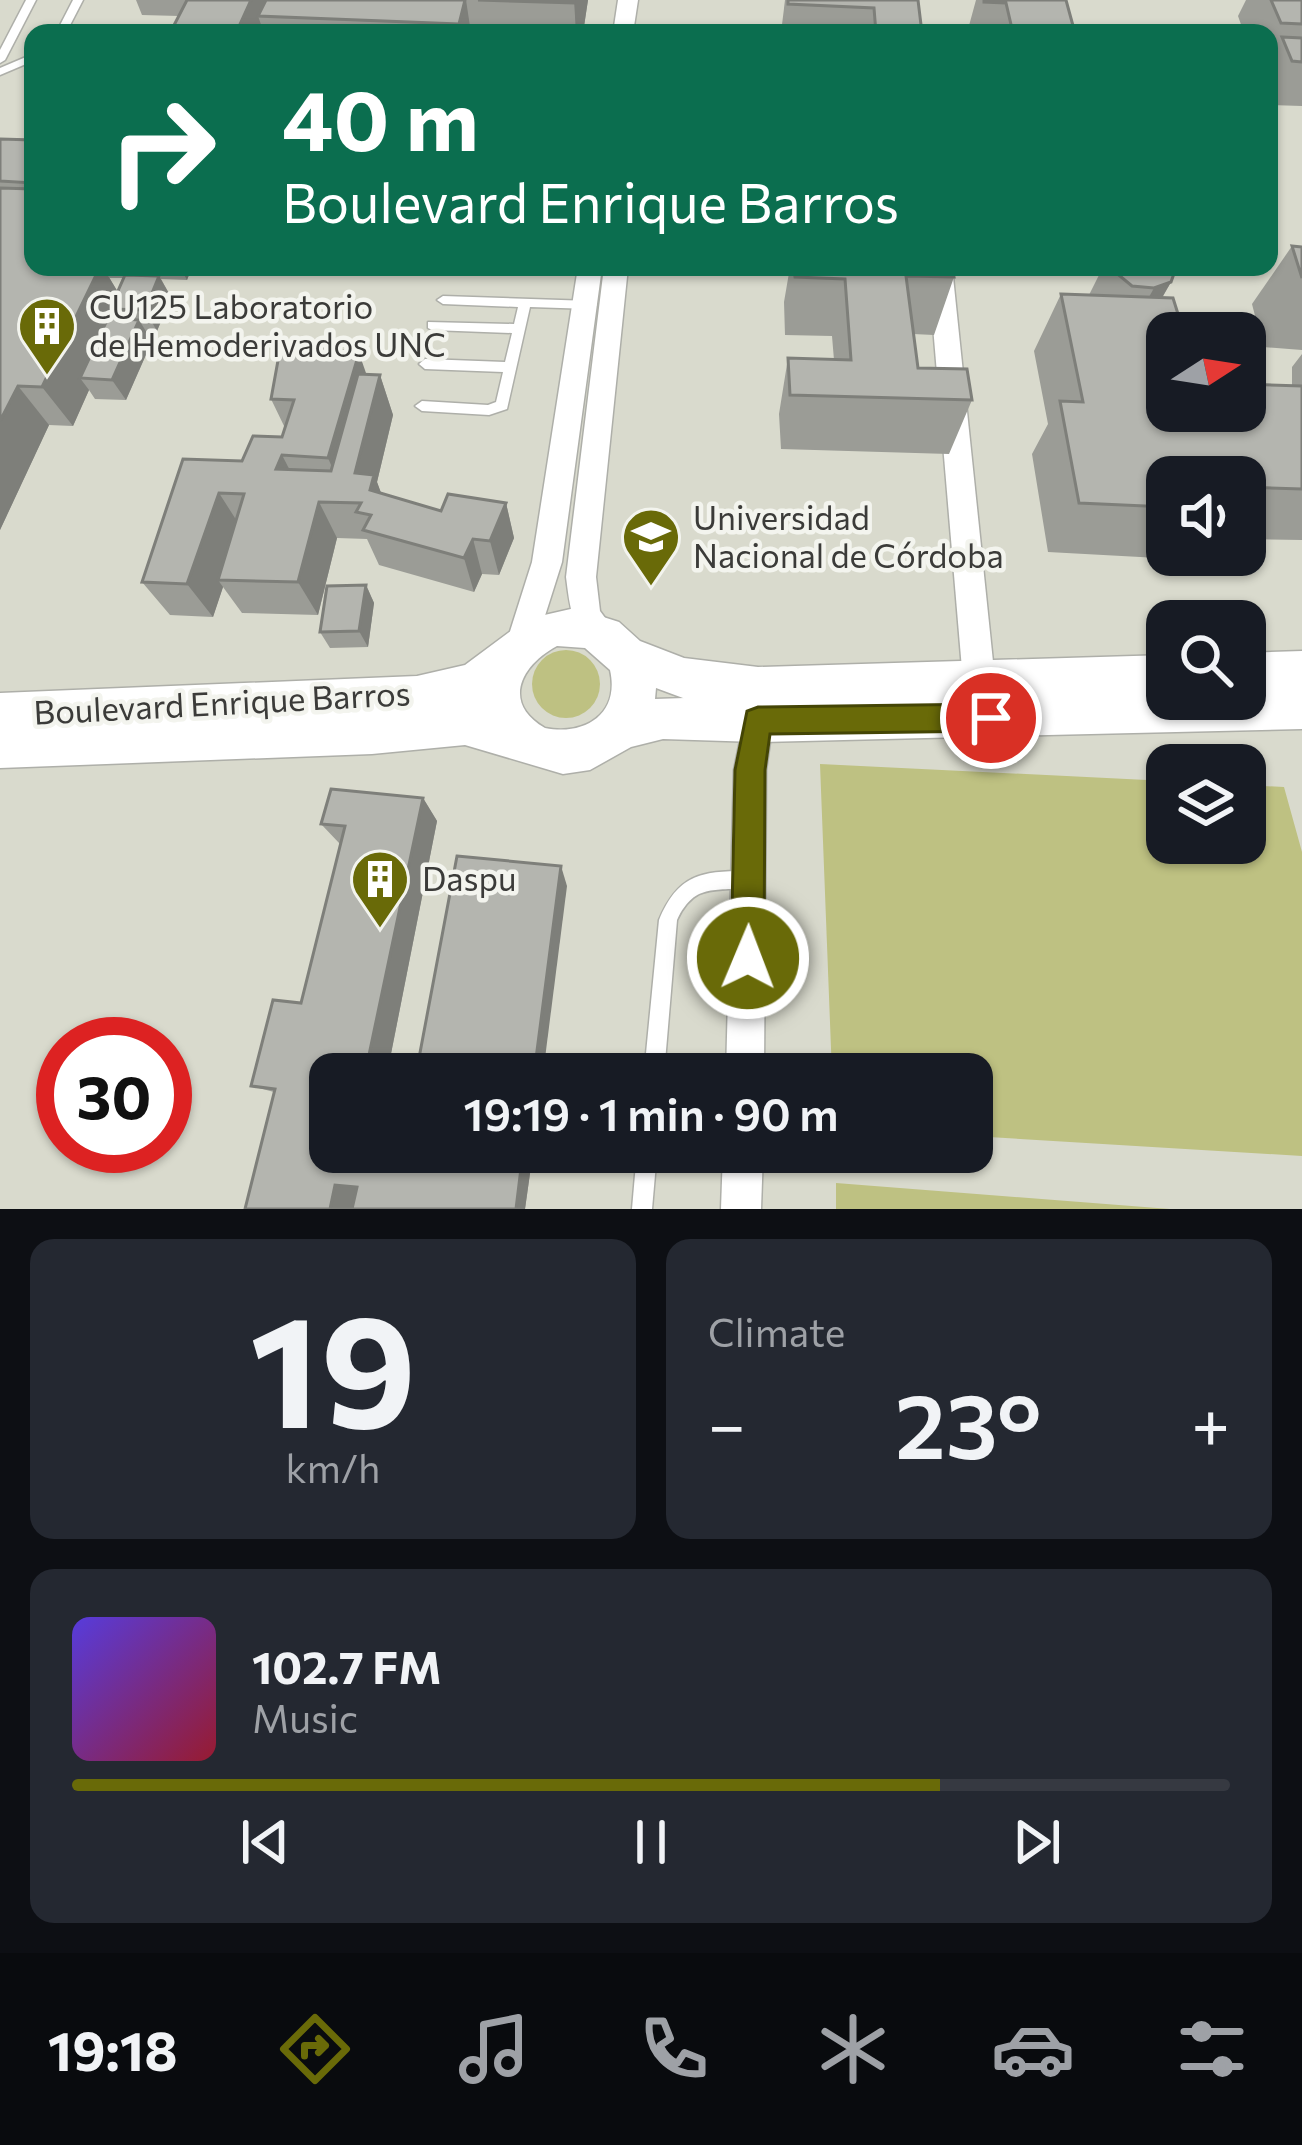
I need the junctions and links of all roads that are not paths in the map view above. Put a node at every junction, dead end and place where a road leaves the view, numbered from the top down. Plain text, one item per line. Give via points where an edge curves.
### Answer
1 (31, 0) edge
2 (0, 60) edge
3 (592, 276) edge
4 (612, 276) edge
5 (941, 276) edge
6 (442, 299) dead end
7 (525, 303) junction
8 (598, 306) junction
9 (432, 325) dead end
10 (519, 329) junction
11 (425, 364) dead end
12 (511, 367) junction
13 (422, 406) dead end
14 (614, 645) junction
15 (514, 650) junction
16 (1302, 671) edge
17 (1266, 672) edge
18 (1146, 676) edge
19 (979, 681) junction
20 (1302, 709) edge
21 (758, 721) junction
22 (1, 722) edge
23 (617, 730) junction
24 (513, 734) junction
25 (749, 880) junction
26 (656, 1053) edge
27 (745, 1053) edge
28 (645, 1173) edge
29 (742, 1173) edge
30 (642, 1209) edge
31 (741, 1209) edge

1 - 2 lane
3 - 8 street
4 - 8 street
5 - 19 street
6 - 7 lane
7 - 8 lane
7 - 10 lane
8 - 14 street via 581,577 586,616
8 - 15 street via 548,562
9 - 10 lane
10 - 12 lane
11 - 12 lane
12 - 13 lane via 497,409
14 - 15 main road, Boulevard Enrique Barros via 569,626
14 - 19 main road, Boulevard Enrique Barros via 683,678 758,687
14 - 23 main road via 635,694
15 - 22 main road, Boulevard Enrique Barros via 465,685 394,698
15 - 24 main road via 496,697
16 - 17 main road
18 - 19 main road, Boulevard Enrique Barros
20 - 21 main road, Boulevard Enrique Barros
21 - 23 main road, Boulevard Enrique Barros via 663,718
21 - 25 street
22 - 24 main road, Boulevard Enrique Barros via 372,733 485,724
23 - 24 main road, Boulevard Enrique Barros via 590,748 557,753
25 - 26 lane via 704,880 675,901
25 - 27 street
28 - 30 lane
29 - 31 street

